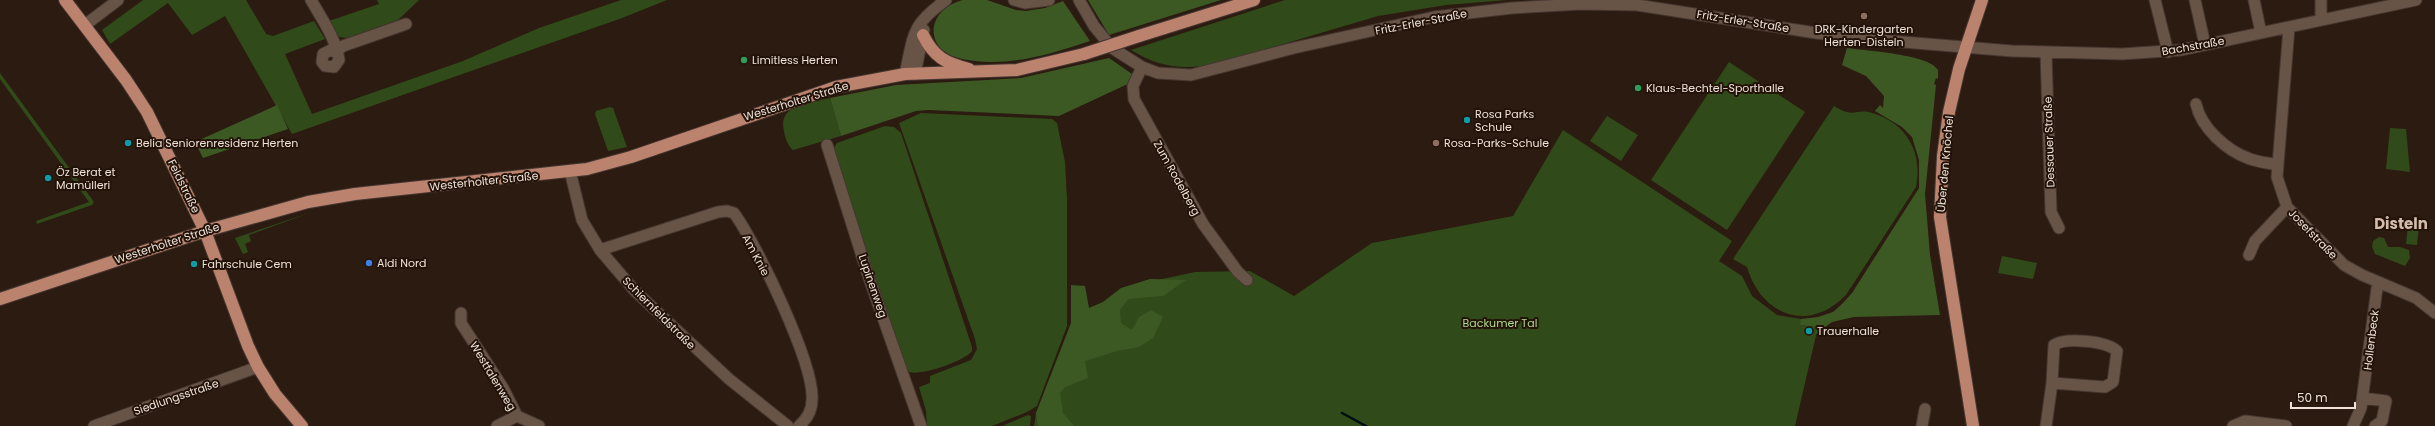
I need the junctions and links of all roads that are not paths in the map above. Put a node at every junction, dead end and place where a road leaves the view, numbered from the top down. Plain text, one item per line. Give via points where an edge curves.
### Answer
1 (65, 0) edge
2 (118, 0) edge
3 (311, 0) edge
4 (946, 0) edge
5 (1014, 0) edge
6 (1049, 0) edge
7 (1079, 0) edge
8 (1254, 0) edge
9 (1982, 0) edge
10 (2155, 0) edge
11 (2195, 0) edge
12 (2254, 0) edge
13 (2321, 0) edge
14 (2416, 0) edge
15 (2389, 3) edge
16 (926, 16) junction
17 (2321, 20) junction
18 (406, 24) dead end
19 (85, 25) junction
20 (2289, 28) junction
21 (2261, 33) junction
22 (923, 35) junction
23 (2205, 45) junction
24 (1966, 47) junction
25 (2168, 52) junction
26 (2046, 53) junction
27 (1142, 66) junction
28 (984, 72) junction
29 (910, 74) junction
30 (2196, 104) dead end
31 (826, 145) dead end
32 (2277, 165) junction
33 (570, 171) junction
34 (2287, 207) junction
35 (2059, 228) dead end
36 (205, 231) junction
37 (600, 250) junction
38 (2249, 255) dead end
39 (1247, 280) dead end
40 (2381, 283) junction
41 (0, 299) edge
42 (461, 313) dead end
43 (2435, 313) edge
44 (258, 367) junction
45 (2052, 383) junction
46 (2363, 398) junction
47 (1925, 409) dead end
48 (516, 416) junction
49 (94, 426) edge
50 (302, 426) edge
51 (497, 426) edge
52 (539, 426) edge
53 (788, 426) edge
54 (799, 426) edge
55 (922, 426) edge
56 (1922, 426) edge
57 (1973, 426) edge
58 (2046, 426) edge
59 (2233, 426) edge
60 (2286, 426) edge
61 (2353, 426) edge
62 (2375, 426) edge

1 - 19 main road, Feldstraße
2 - 19 street
3 - 18 street via 334,42 335,52 343,46
4 - 16 street
5 - 6 street via 1025,3
7 - 27 street, Fritz-Erler-Straße via 1094,26 1112,48
8 - 28 main road, bridge via 1084,54 1017,70
9 - 24 main road, Über den Knöchel
10 - 25 street
11 - 23 street
12 - 21 street
13 - 17 street
14 - 15 street, Bachstraße
15 - 17 street, Bachstraße
16 - 22 street
16 - 29 street via 915,31
17 - 20 street, Bachstraße
19 - 36 main road, Feldstraße via 147,112
20 - 21 street, Bachstraße
20 - 32 street, Josefstraße
21 - 23 street, Bachstraße
22 - 28 main road via 935,55 958,66
22 - 29 street
23 - 25 street, Bachstraße
24 - 26 street, Bachstraße
24 - 27 street, Fritz-Erler-Straße via 1816,33 1637,5 1581,4 1512,8 1434,17 1294,48 1191,75 1158,73
24 - 57 main road, Über den Knöchel via 1954,89 1946,132 1940,217
25 - 26 street, Bachstraße
26 - 35 street, Dessauer Straße via 2051,212
27 - 39 street, Zum Rodelberg via 1133,86 1134,99 1203,224 1238,272
28 - 29 main road, Westerholter Straße
29 - 33 main road, Westerholter Straße via 836,87 631,157
30 - 32 street via 2198,117 2232,150 2250,160
31 - 55 street, Lupinenweg via 867,272
32 - 34 street, Josefstraße via 2280,192
33 - 36 main road, Westerholter Straße via 322,199
33 - 37 street, Schiernfeldstraße via 582,220
34 - 38 street via 2255,241
34 - 40 street, Josefstraße via 2344,265
36 - 41 main road, Westerholter Straße
36 - 44 main road, Feldstraße
37 - 53 street, Schiernfeldstraße via 635,291 679,334 729,379
37 - 54 street, Am Knie via 718,212 726,210 734,213 782,306 808,376 812,405 807,417
40 - 43 street, Josefstraße via 2416,298
40 - 46 street, Hollenbeck via 2377,288
42 - 48 street, Westfalenweg via 461,323 503,388
44 - 49 street, Siedlungsstraße
44 - 50 main road, Feldstraße via 275,394
45 - 45 street via 2054,345 2061,340 2108,345 2117,351 2113,382 2105,388
45 - 58 street
46 - 61 street, Hollenbeck
46 - 62 street via 2386,401 2382,421
47 - 56 street
48 - 51 street
48 - 52 street, Westfalenweg
59 - 60 street via 2245,421

